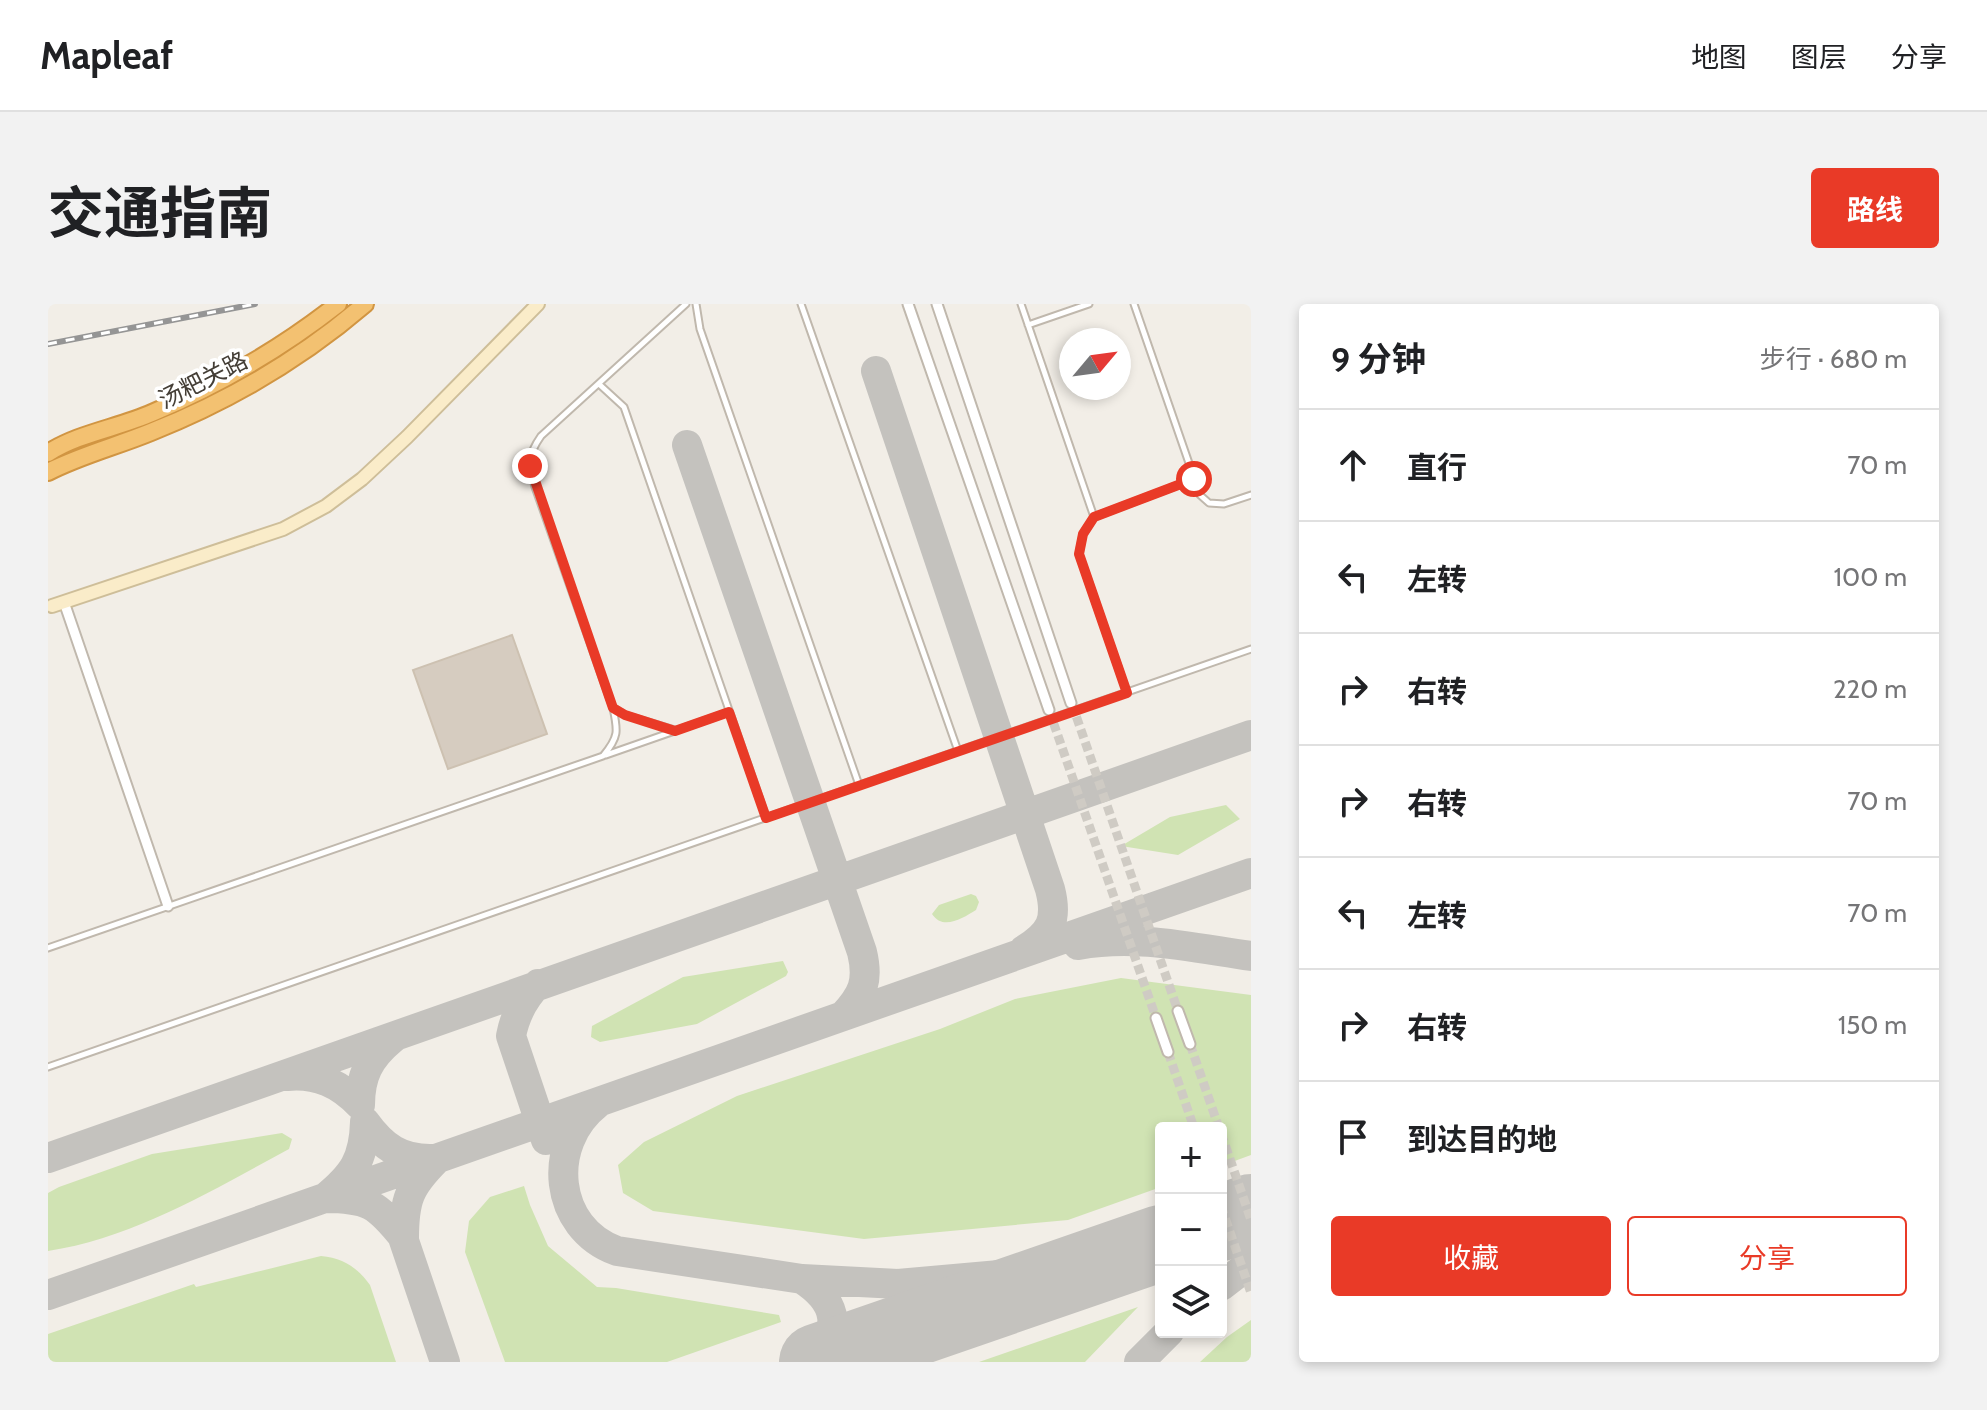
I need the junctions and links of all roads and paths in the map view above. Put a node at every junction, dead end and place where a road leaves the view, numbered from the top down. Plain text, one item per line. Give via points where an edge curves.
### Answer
1 (338, 304) edge
2 (365, 304) edge
3 (538, 304) edge
4 (686, 304) edge
5 (696, 304) edge
6 (801, 304) edge
7 (908, 304) edge
8 (937, 304) edge
9 (1021, 304) edge
10 (1089, 304) edge
11 (1134, 304) edge
12 (1028, 325) junction
13 (600, 385) junction
14 (48, 453) edge
15 (48, 472) edge
16 (1194, 479) junction
17 (1251, 495) edge
18 (1094, 517) junction
19 (55, 605) edge
20 (1251, 649) edge
21 (1127, 693) junction
22 (1071, 703) tunnel mouth
23 (613, 708) junction
24 (1049, 710) tunnel mouth
25 (729, 712) junction
26 (675, 731) junction
27 (958, 751) junction
28 (603, 756) junction
29 (859, 785) junction
30 (766, 818) junction
31 (168, 906) junction
32 (48, 948) edge
33 (1178, 1011) tunnel mouth
34 (1156, 1018) tunnel mouth
35 (1190, 1044) tunnel mouth
36 (1168, 1052) tunnel mouth
37 (48, 1067) edge

1 - 14 highway, 汤粑关路 via 213,384
2 - 15 highway, 汤粑关路 via 232,396
3 - 19 street via 407,437 326,506 283,529
4 - 13 lane
5 - 29 lane via 700,329
6 - 27 lane
7 - 24 street
8 - 22 street
9 - 12 lane
10 - 12 lane
11 - 16 lane
12 - 18 lane
13 - 23 lane via 541,436 531,451 530,466
13 - 25 lane via 624,407
16 - 17 lane via 1209,503
16 - 18 lane
18 - 21 lane via 1079,554
19 - 31 street
20 - 21 lane
21 - 27 lane
23 - 26 lane
23 - 28 lane via 618,729
25 - 26 lane
25 - 30 lane
26 - 28 lane
27 - 29 lane
28 - 31 lane
29 - 30 lane
30 - 37 lane
31 - 32 lane
33 - 35 street
34 - 36 street

